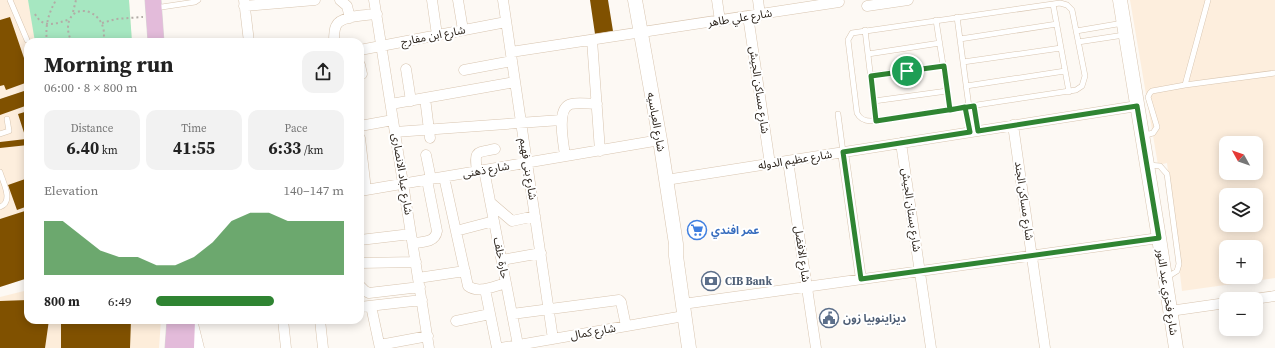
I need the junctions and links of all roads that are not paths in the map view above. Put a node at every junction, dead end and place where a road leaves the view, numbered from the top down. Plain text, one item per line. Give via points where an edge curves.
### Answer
1 (10, 0) edge
2 (198, 0) edge
3 (315, 0) edge
4 (340, 0) edge
5 (374, 0) edge
6 (432, 0) edge
7 (458, 0) edge
8 (503, 0) edge
9 (635, 0) edge
10 (718, 0) edge
11 (758, 0) edge
12 (908, 0) edge
13 (1120, 0) edge
14 (1208, 0) edge
15 (183, 2) edge
16 (839, 2) dead end
17 (244, 3) edge
18 (1053, 4) junction
19 (155, 5) edge
20 (867, 6) dead end
21 (377, 14) junction
22 (760, 15) junction
23 (748, 16) junction
24 (957, 17) junction
25 (350, 18) junction
26 (936, 20) junction
27 (720, 21) junction
28 (506, 22) junction
29 (1057, 24) junction
30 (1124, 29) junction
31 (463, 30) junction
32 (865, 30) junction
33 (1076, 30) junction
34 (641, 33) junction
35 (437, 35) junction
36 (25, 38) edge
37 (148, 38) edge
38 (156, 38) edge
39 (248, 38) edge
40 (334, 38) edge
41 (960, 39) junction
42 (592, 40) junction
43 (1078, 42) junction
44 (940, 43) junction
45 (382, 46) junction
46 (1061, 48) junction
47 (364, 49) edge
48 (868, 54) junction
49 (511, 57) junction
50 (963, 62) junction
51 (944, 66) junction
52 (406, 68) dead end
53 (464, 70) dead end
54 (1065, 72) junction
55 (1275, 73) edge
56 (871, 76) junction
57 (515, 82) junction
58 (1185, 84) junction
59 (966, 86) junction
60 (947, 91) junction
61 (1069, 92) junction
62 (425, 98) junction
63 (411, 100) junction
64 (874, 101) junction
65 (391, 104) junction
66 (597, 104) junction
67 (1137, 106) junction
68 (969, 107) junction
69 (950, 110) junction
70 (838, 114) dead end
71 (7, 119) dead end
72 (393, 120) junction
73 (561, 120) junction
74 (876, 121) junction
75 (521, 122) junction
76 (364, 125) edge
77 (1013, 125) junction
78 (395, 132) junction
79 (974, 132) junction
80 (0, 134) edge
81 (429, 134) junction
82 (1142, 136) junction
83 (660, 140) junction
84 (901, 143) junction
85 (495, 149) dead end
86 (600, 151) junction
87 (843, 152) junction
88 (426, 155) dead end
89 (566, 156) junction
90 (788, 161) junction
91 (527, 163) junction
92 (770, 164) junction
93 (1147, 164) junction
94 (481, 171) junction
95 (0, 172) edge
96 (444, 177) junction
97 (429, 180) junction
98 (666, 180) junction
99 (403, 184) junction
100 (364, 191) edge
101 (490, 203) junction
102 (0, 207) edge
103 (535, 216) junction
104 (494, 221) junction
105 (456, 231) junction
106 (1159, 238) junction
107 (412, 239) junction
108 (364, 240) edge
109 (541, 253) junction
110 (1031, 256) junction
111 (502, 260) junction
112 (416, 262) junction
113 (364, 263) edge
114 (465, 271) junction
115 (920, 271) junction
116 (861, 279) junction
117 (1166, 279) junction
118 (419, 283) junction
119 (506, 283) junction
120 (807, 287) junction
121 (485, 289) junction
122 (364, 290) edge
123 (1275, 296) edge
124 (1263, 298) edge
125 (422, 300) junction
126 (1219, 304) edge
127 (371, 306) junction
128 (364, 307) edge
129 (549, 309) junction
130 (687, 309) junction
131 (1170, 311) junction
132 (490, 314) junction
133 (512, 314) junction
134 (456, 321) dead end
135 (175, 324) edge
136 (187, 324) edge
137 (193, 324) edge
138 (283, 324) edge
139 (320, 324) edge
140 (626, 326) junction
141 (428, 336) junction
142 (554, 339) junction
143 (518, 345) junction
144 (380, 346) edge
145 (529, 346) edge
146 (173, 348) edge
147 (186, 348) edge
148 (199, 348) edge
149 (286, 348) edge
150 (323, 348) edge
151 (429, 348) edge
152 (497, 348) edge
153 (501, 348) edge
154 (688, 348) edge
155 (696, 348) edge
156 (816, 348) edge
157 (931, 348) edge
158 (1045, 348) edge
159 (1176, 348) edge

1 - 36 lane
2 - 15 lane
3 - 17 street
4 - 25 street via 347,6
5 - 21 street, شارع عباد الانصارى
6 - 35 street
7 - 31 street
8 - 28 street, شارع بنى فهيم
9 - 34 main road, شارع العباسيه
10 - 27 street
11 - 22 street
12 - 20 street
13 - 30 main road, شارع فخري عبد النور
14 - 58 lane
15 - 19 lane
16 - 22 street, شارع علي طاهر
17 - 39 street
18 - 24 lane
18 - 29 lane
18 - 33 lane via 1064,4 1070,8
19 - 37 main road
19 - 38 main road
21 - 25 street
21 - 45 street, شارع عباد الانصارى
22 - 23 street, شارع علي طاهر
23 - 27 street, شارع علي طاهر
23 - 92 street, شارع مساكن الجيش
24 - 26 lane
24 - 41 lane
25 - 40 street via 339,22 335,27
26 - 32 lane
26 - 44 lane
27 - 34 street, شارع علي طاهر
28 - 31 street, شارع ابن مفارج
28 - 49 street, شارع بنى فهيم
29 - 41 lane
29 - 46 lane
30 - 33 lane
30 - 43 lane
30 - 67 main road, شارع فخري عبد النور
31 - 35 street, شارع ابن مفارج
32 - 48 lane
32 - 74 lane via 852,33 848,40 857,113 864,120
33 - 43 lane
34 - 42 street, شارع علي طاهر
34 - 83 main road, شارع العباسيه
35 - 45 street, شارع ابن مفارج
41 - 50 lane
42 - 49 street, شارع علي طاهر
42 - 66 street
43 - 61 lane via 1084,79 1079,88
44 - 48 lane
44 - 51 lane
45 - 47 street, شارع ابن مفارج
45 - 65 street, شارع عباد الانصارى
46 - 50 lane
46 - 54 lane
48 - 56 lane
49 - 53 street, شارع علي طاهر
49 - 57 street, شارع بنى فهيم
50 - 59 lane
51 - 56 lane
51 - 60 lane
52 - 63 street
54 - 59 lane
54 - 61 lane
55 - 58 lane
56 - 64 lane
57 - 62 street
57 - 75 street, شارع بنى فهيم
58 - 82 lane via 1150,93 1148,98 1157,127 1153,133
59 - 68 lane
60 - 64 lane
60 - 69 lane
61 - 68 lane
62 - 63 street
62 - 81 street
63 - 65 street
64 - 74 lane
65 - 72 street, شارع عباد الانصارى
66 - 73 street via 571,104 565,108
66 - 86 street
67 - 77 street, شارع عظيم الدوله
67 - 82 main road, شارع فخري عبد النور
68 - 69 lane
68 - 79 lane
68 - 79 lane
69 - 74 lane
70 - 87 lane
71 - 80 lane via 10,129
72 - 76 street
72 - 78 street, شارع عباد الانصارى
73 - 75 street
73 - 89 street
75 - 81 street
75 - 91 street, شارع بنى فهيم
77 - 79 street, شارع عظيم الدوله
77 - 110 street, شارع مساكن الجند
78 - 81 street
78 - 99 street, شارع عباد الانصارى
79 - 84 street, شارع عظيم الدوله
82 - 93 main road, شارع فخري عبد النور
83 - 86 street, شارع ذهنى
83 - 98 main road, شارع العباسيه
84 - 87 street, شارع عظيم الدوله
84 - 115 street, شارع بستان الجيش
85 - 94 street, حارة خلف via 476,155
86 - 89 street, شارع ذهنى
87 - 90 street, شارع عظيم الدوله
87 - 116 street
88 - 97 street
89 - 91 street, شارع ذهنى
90 - 92 street, شارع عظيم الدوله
90 - 120 street, شارع الافضل
91 - 94 street, شارع ذهنى
91 - 103 street, شارع بنى فهيم
92 - 98 street, شارع عظيم الدوله
93 - 106 main road, شارع فخري عبد النور
93 - 117 lane via 1160,166 1167,174 1180,264 1177,271
94 - 96 street, شارع ذهنى
94 - 101 street, حارة خلف
95 - 102 lane via 8,200
96 - 97 street, شارع ذهنى
96 - 105 street
97 - 99 street, شارع ذهنى
97 - 107 street via 436,235 432,240
98 - 130 main road, شارع العباسيه via 676,256
99 - 100 street, شارع ذهنى
99 - 107 street, شارع عباد الانصارى
101 - 103 street via 512,220
101 - 104 street, حارة خلف
103 - 109 street, شارع بنى فهيم
104 - 105 street
104 - 111 street, حارة خلف
105 - 114 street
106 - 110 street, شارع كمال
106 - 117 main road, شارع فخري عبد النور
107 - 108 street
107 - 112 street, شارع عباد الانصارى
109 - 111 street
109 - 129 street, شارع بنى فهيم
110 - 115 street, شارع كمال
110 - 158 street, شارع مساكن الجند
111 - 119 street, حارة خلف
112 - 113 street
112 - 118 street, شارع عباد الانصارى
114 - 118 street
114 - 121 street via 468,286 472,289
115 - 116 street, شارع كمال
115 - 157 street, شارع بستان الجيش
116 - 120 street, شارع كمال
117 - 131 main road, شارع فخري عبد النور
118 - 122 street via 369,292
118 - 125 street, شارع عباد الانصارى
119 - 121 street
119 - 133 street, حارة خلف
120 - 130 street, شارع كمال
120 - 156 street, شارع الافضل
121 - 132 street
123 - 124 street
125 - 127 street
125 - 141 street, شارع عباد الانصارى
126 - 131 street
127 - 128 street
127 - 144 street
129 - 133 street
129 - 140 street via 619,300
129 - 142 street, شارع بنى فهيم
130 - 140 street, شارع كمال
130 - 154 main road, شارع العباسيه
130 - 155 main road, شارع العباسيه
131 - 159 main road, شارع فخري عبد النور
132 - 134 street
132 - 152 street
133 - 143 street, حارة خلف
135 - 146 main road
136 - 147 main road
137 - 148 street
138 - 149 street
139 - 150 street
140 - 142 street, شارع كمال
141 - 144 street
141 - 151 street, شارع عباد الانصارى
142 - 145 street, شارع كمال
143 - 145 street, شارع كمال
143 - 153 street, شارع كمال

